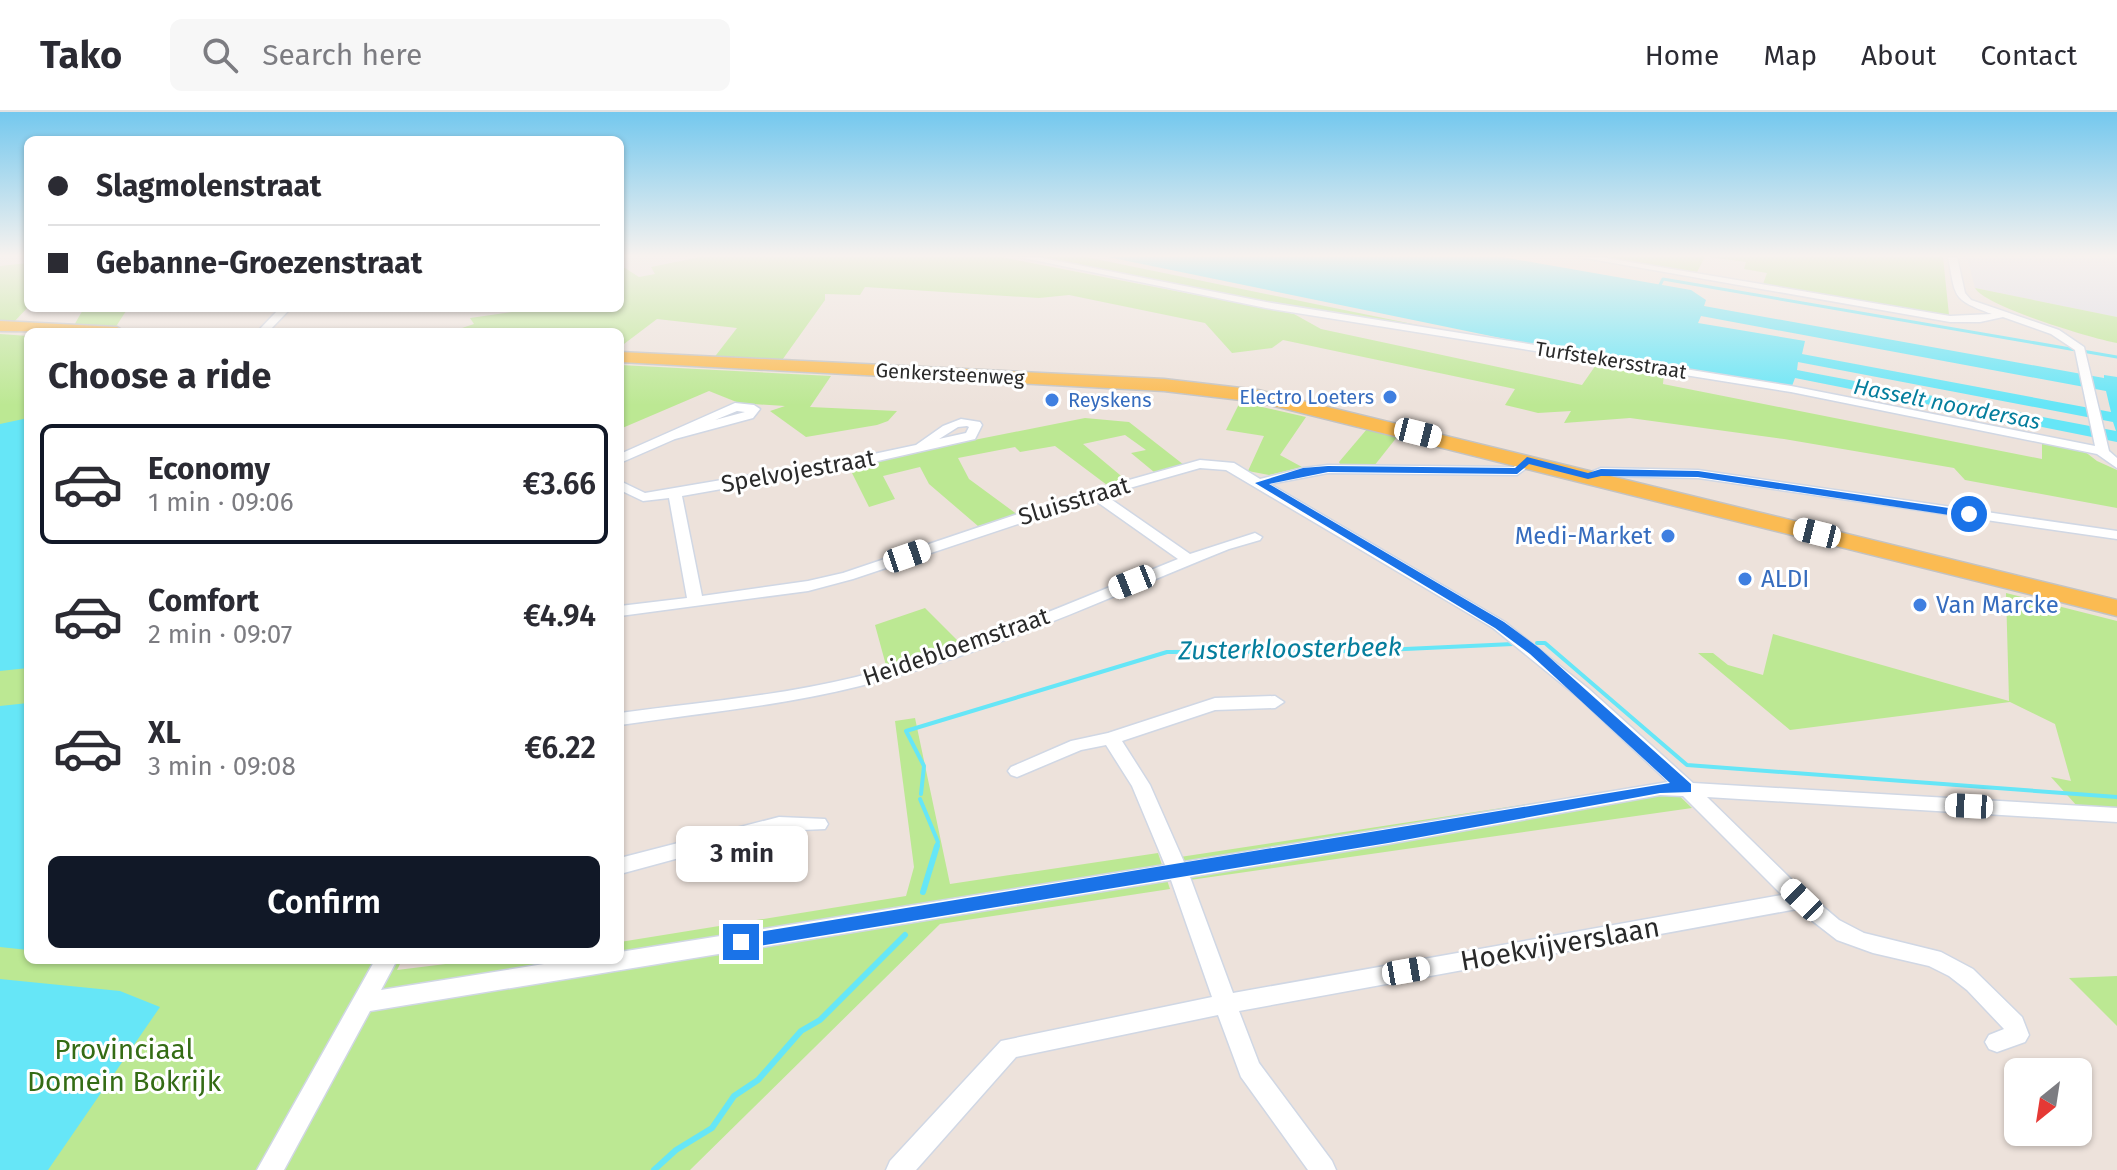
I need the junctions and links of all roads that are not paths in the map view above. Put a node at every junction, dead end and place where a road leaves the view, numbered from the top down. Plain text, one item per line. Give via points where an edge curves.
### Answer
1 (1274, 306) edge
2 (1874, 306) edge
3 (1984, 306) edge
4 (282, 312) edge
5 (2004, 314) junction
6 (2, 327) edge
7 (25, 328) edge
8 (266, 328) edge
9 (624, 357) edge
10 (675, 435) junction
11 (921, 447) dead end
12 (2102, 448) junction
13 (624, 457) edge
14 (1527, 461) junction
15 (2117, 464) edge
16 (1588, 476) junction
17 (1260, 483) junction
18 (624, 487) edge
19 (675, 493) junction
20 (1095, 494) junction
21 (2117, 535) edge
22 (1255, 537) dead end
23 (1188, 560) junction
24 (695, 601) junction
25 (2117, 608) edge
26 (624, 610) edge
27 (1275, 702) dead end
28 (624, 718) edge
29 (1111, 738) junction
30 (1017, 771) dead end
31 (1686, 788) junction
32 (2117, 815) edge
33 (818, 824) dead end
34 (624, 865) edge
35 (1178, 871) junction
36 (1802, 900) junction
37 (624, 960) edge
38 (384, 964) edge
39 (601, 964) edge
40 (365, 1002) junction
41 (1224, 1004) junction
42 (1997, 1042) dead end
43 (270, 1170) edge
44 (899, 1170) edge
45 (1323, 1170) edge

1 - 12 street, Turfstekersstraat via 1791,389
2 - 5 street via 1942,318
3 - 5 street
4 - 8 street
5 - 12 street via 2067,337 2080,349
6 - 7 main road
9 - 14 main road, Genkersteenweg via 1209,389 1308,406
10 - 10 street via 735,407 754,409 749,415
10 - 13 street
11 - 19 street, Spelvojestraat
12 - 15 street
14 - 16 main road, Genkersteenweg
14 - 17 street via 1517,471 1328,469
16 - 21 street via 1698,474
16 - 25 main road, Genkersteenweg
17 - 20 street, Sluisstraat via 1214,463
17 - 31 street, Sluisstraat via 1499,625 1535,651
18 - 19 street, Spelvojestraat via 643,497
19 - 24 street
20 - 23 street
20 - 24 street, Sluisstraat via 848,576
22 - 23 street, Heidebloemstraat
23 - 28 street, Heidebloemstraat via 887,674
24 - 26 street, Sluisstraat
27 - 29 street via 1215,704
29 - 30 street via 1077,745
29 - 35 street via 1141,785
31 - 32 street
31 - 35 street via 1660,788
31 - 36 street
33 - 34 street via 779,824
35 - 37 street
35 - 41 street
36 - 41 street, Hoekvijverslaan
36 - 42 street via 1853,937 1960,971 2014,1024 2017,1035
38 - 40 street
39 - 40 street
40 - 43 street
41 - 44 street, Hoekvijverslaan via 1009,1048
41 - 45 street via 1249,1069

